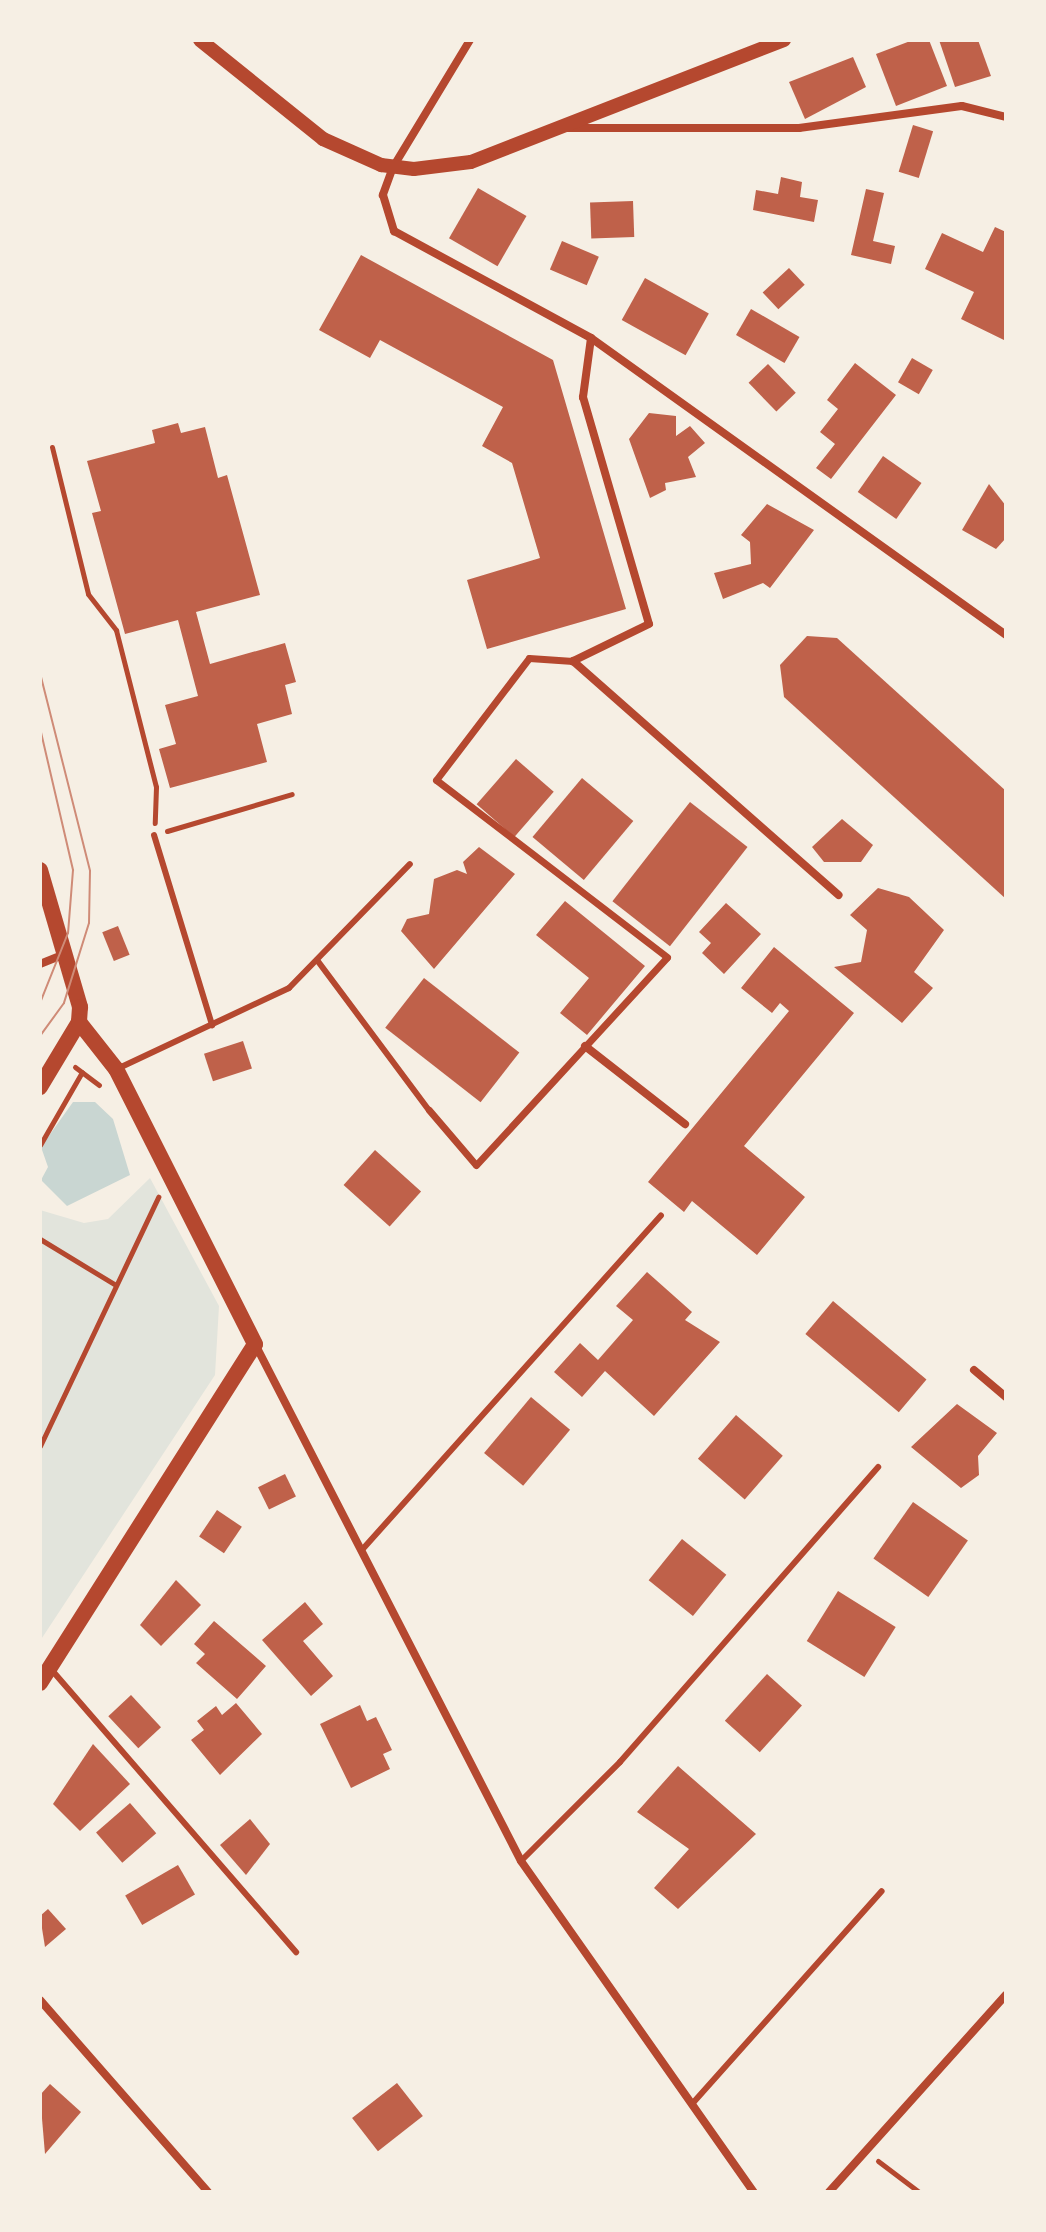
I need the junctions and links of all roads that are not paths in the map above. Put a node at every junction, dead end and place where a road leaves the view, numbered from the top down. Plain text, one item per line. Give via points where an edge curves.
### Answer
1 (200, 40) edge
2 (470, 40) edge
3 (784, 40) edge
4 (1006, 117) edge
5 (560, 128) junction
6 (393, 167) junction
7 (591, 338) junction
8 (1006, 635) edge
9 (573, 661) junction
10 (154, 835) road end
11 (410, 864) dead end
12 (40, 870) edge
13 (838, 895) dead end
14 (62, 955) junction
15 (317, 960) junction
16 (40, 964) edge
17 (79, 1022) junction
18 (212, 1025) junction
19 (585, 1046) junction
20 (116, 1069) junction
21 (40, 1087) edge
22 (429, 1110) joint
23 (685, 1124) dead end
24 (661, 1216) dead end
25 (255, 1344) junction
26 (974, 1370) dead end
27 (1006, 1397) edge
28 (878, 1467) dead end
29 (361, 1551) junction
30 (50, 1668) junction
31 (40, 1683) edge
32 (521, 1861) junction
33 (882, 1891) dead end
34 (296, 1952) dead end
35 (1006, 1995) edge
36 (40, 2000) edge
37 (692, 2104) junction
38 (208, 2192) edge
39 (754, 2192) edge
40 (829, 2192) edge

1 - 6 street via 323,139
2 - 6 street
3 - 5 street
4 - 5 street via 962,106 799,128
5 - 6 street via 451,167
6 - 7 street via 383,195 394,231
7 - 8 street
7 - 9 street via 583,397 649,624
9 - 13 street
9 - 19 street via 529,658 436,780 667,957
10 - 18 lane
11 - 15 lane
12 - 14 main road
14 - 16 street
14 - 17 main road
15 - 18 lane via 289,988
15 - 22 lane
17 - 20 main road
17 - 21 main road
18 - 20 lane
19 - 22 street via 476,1165
19 - 23 street
20 - 25 main road
24 - 29 lane
25 - 29 street
25 - 30 main road
26 - 27 street
28 - 32 lane via 620,1762
29 - 32 street
30 - 31 main road
30 - 34 lane
32 - 37 street
33 - 37 lane
35 - 40 street
36 - 38 street
37 - 39 street

